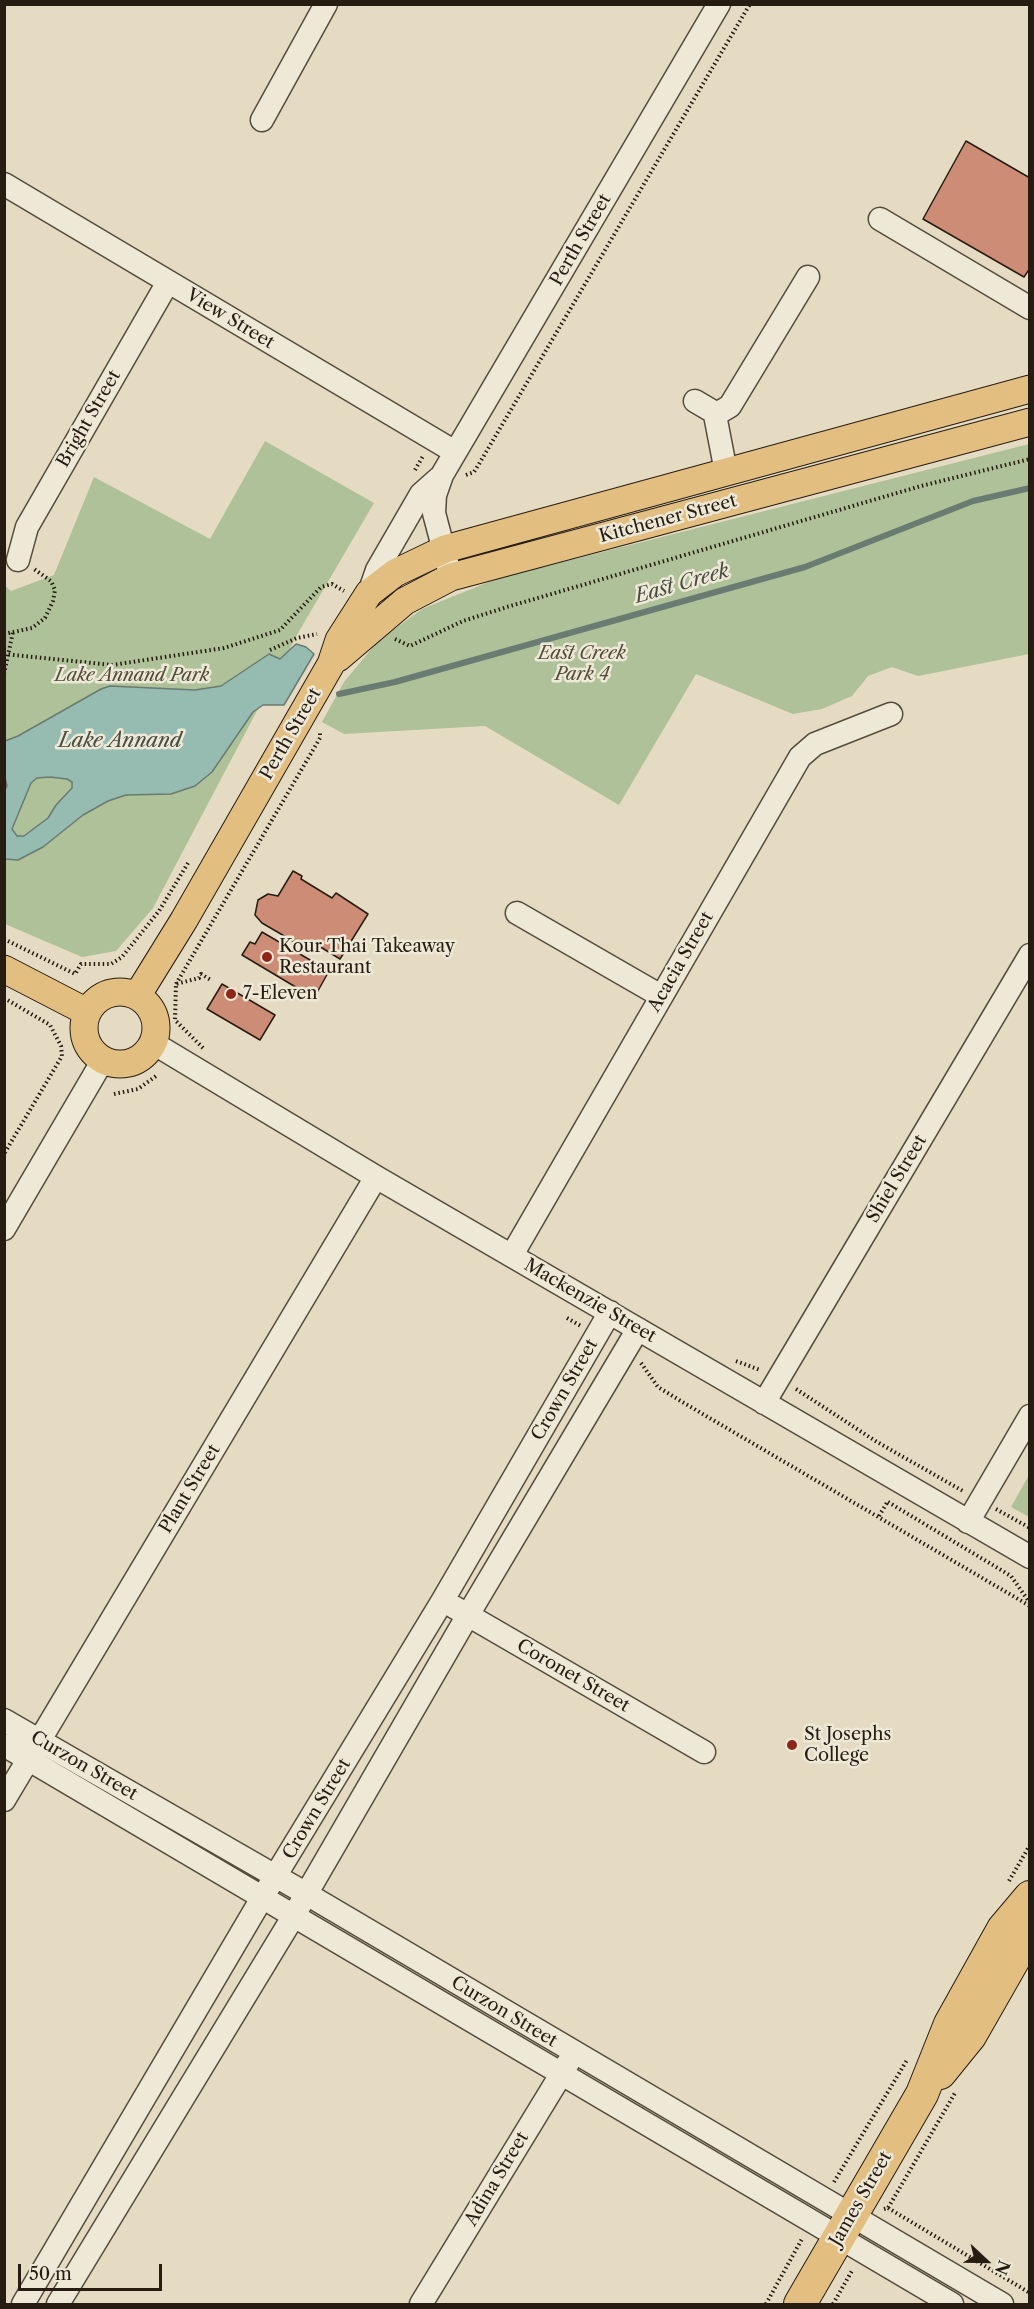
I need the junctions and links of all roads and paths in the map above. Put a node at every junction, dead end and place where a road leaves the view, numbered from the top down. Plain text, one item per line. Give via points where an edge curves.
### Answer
1 (326, 4) edge
2 (719, 4) edge
3 (750, 4) edge
4 (262, 120) dead end
5 (4, 184) edge
6 (880, 219) dead end
7 (808, 277) dead end
8 (168, 282) junction
9 (1029, 308) edge
10 (1029, 389) edge
11 (695, 401) dead end
12 (717, 414) junction
13 (1029, 422) edge
14 (455, 452) junction
15 (726, 472) junction
16 (442, 475) junction
17 (466, 475) dead end
18 (445, 549) junction
19 (18, 560) joint
20 (451, 577) junction
21 (369, 593) junction
22 (14, 632) junction
23 (4, 634) edge
24 (326, 634) dead end
25 (270, 650) dead end
26 (331, 664) junction
27 (4, 674) edge
28 (891, 714) dead end
29 (311, 720) junction
30 (189, 861) dead end
31 (518, 914) dead end
32 (4, 939) edge
33 (1029, 955) edge
34 (4, 969) edge
35 (211, 980) dead end
36 (169, 984) dead end
37 (176, 984) junction
38 (137, 996) junction
39 (661, 996) junction
40 (4, 998) edge
41 (87, 1012) junction
42 (153, 1043) junction
43 (103, 1060) junction
44 (156, 1076) dead end
45 (114, 1094) dead end
46 (4, 1154) edge
47 (376, 1177) junction
48 (4, 1228) edge
49 (512, 1255) junction
50 (610, 1312) junction
51 (567, 1318) dead end
52 (638, 1329) junction
53 (597, 1335) junction
54 (624, 1352) junction
55 (764, 1403) junction
56 (1029, 1416) edge
57 (892, 1494) dead end
58 (888, 1502) junction
59 (879, 1516) junction
60 (968, 1522) junction
61 (1029, 1557) edge
62 (442, 1600) junction
63 (1029, 1604) edge
64 (468, 1614) junction
65 (4, 1720) edge
66 (4, 1745) edge
67 (34, 1750) junction
68 (704, 1752) dead end
69 (4, 1800) edge
70 (276, 1877) junction
71 (305, 1893) junction
72 (1029, 1897) edge
73 (262, 1899) junction
74 (293, 1917) junction
75 (1029, 1931) edge
76 (574, 2054) junction
77 (561, 2074) junction
78 (922, 2094) junction
79 (888, 2208) dead end
80 (845, 2226) junction
81 (804, 2233) dead end
82 (854, 2268) dead end
83 (1029, 2293) edge
84 (23, 2304) edge
85 (58, 2304) edge
86 (421, 2304) edge
87 (766, 2304) edge
88 (800, 2304) edge
89 (833, 2304) edge
90 (952, 2304) edge
91 (1002, 2304) edge

1 - 4 street
2 - 14 street, Perth Street
3 - 17 path via 479,464
5 - 8 street, View Street
6 - 9 street
7 - 12 street via 730,406
8 - 14 street, View Street
8 - 19 street, Bright Street via 27,527
10 - 15 main road, Kitchener Street
11 - 12 street
12 - 15 street
13 - 20 main road, Kitchener Street
14 - 16 street, Perth Street
15 - 18 main road, Kitchener Street
16 - 18 street, Perth Street via 435,495 435,513
16 - 21 street, Perth Street via 421,494 377,570
18 - 20 street, Perth Street
18 - 21 main road, Kitchener Street via 395,573
19 - 22 path via 43,573 55,590 45,618 32,628
20 - 26 main road, Kitchener Street via 405,601
21 - 26 main road, Perth Street via 339,640
22 - 23 path
22 - 27 path
24 - 25 path via 297,638
26 - 29 main road, Perth Street
28 - 39 street, Acacia Street via 815,744 800,757
29 - 37 path via 320,738
29 - 38 main road, Perth Street
30 - 32 path via 159,911 123,957 111,964 81,963 75,974
31 - 39 street
33 - 55 street, Shiel Street
34 - 41 main road
35 - 37 path via 201,974
36 - 37 path
38 - 41 main road via 113,992 98,999
38 - 42 main road via 152,1011
39 - 49 street, Acacia Street
40 - 46 path via 50,1025 62,1046 62,1056
41 - 43 main road via 84,1035
42 - 43 main road via 131,1062
42 - 47 street, Mackenzie Street
43 - 48 street
44 - 45 path via 138,1089
47 - 49 street, Mackenzie Street
47 - 67 street, Plant Street
49 - 50 street, Mackenzie Street
50 - 52 street, Mackenzie Street
50 - 53 street, Crown Street
51 - 53 path
52 - 54 street, Crown Street
52 - 55 street, Mackenzie Street
53 - 62 street, Crown Street
54 - 59 path via 645,1365 648,1374 667,1392
54 - 64 street, Crown Street
55 - 60 street, Mackenzie Street
56 - 60 street
57 - 58 path
58 - 59 path
58 - 63 path via 1011,1576
59 - 63 path
60 - 61 street, Mackenzie Street
62 - 64 street, Coronet Street
62 - 70 street, Crown Street
64 - 68 street, Coronet Street
64 - 71 street, Crown Street
65 - 67 street, Curzon Street
66 - 67 street, Curzon Street
67 - 69 street, Plant Street
67 - 70 street, Curzon Street
67 - 73 street, Curzon Street
70 - 71 street, Curzon Street
70 - 73 street, Crown Street
71 - 74 street, Crown Street
71 - 76 street, Curzon Street
72 - 78 highway, James Street via 1003,1929 950,2024
73 - 74 street, Curzon Street
73 - 84 street, Crown Street
74 - 77 street, Curzon Street
74 - 85 street, Crown Street
75 - 78 highway, James Street via 970,2036
76 - 77 street, Adina Street
76 - 80 street, Curzon Street
77 - 80 street, Curzon Street
77 - 86 street, Adina Street
78 - 80 highway, James Street
79 - 83 path
80 - 88 highway, James Street
80 - 90 street, Curzon Street
80 - 91 street, Curzon Street
81 - 87 path
82 - 89 path

